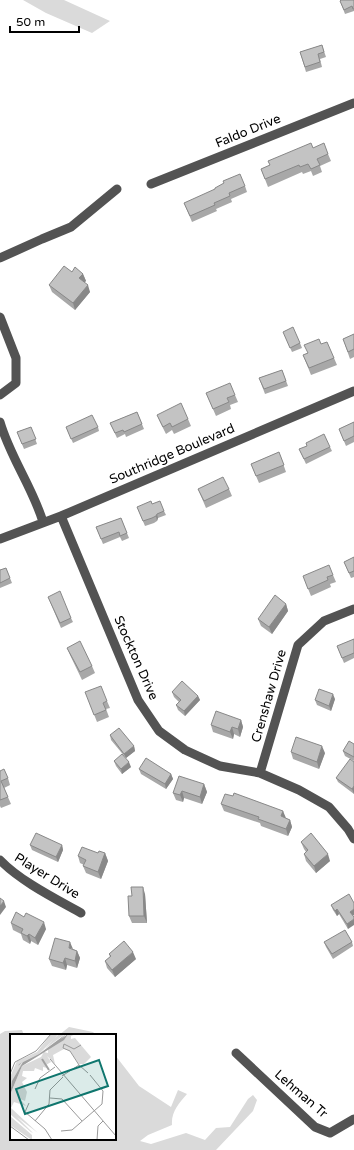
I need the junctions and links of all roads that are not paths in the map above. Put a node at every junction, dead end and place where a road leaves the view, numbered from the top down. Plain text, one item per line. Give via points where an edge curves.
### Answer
1 (354, 103) edge
2 (151, 184) dead end
3 (117, 189) dead end
4 (0, 258) edge
5 (0, 318) edge
6 (354, 391) edge
7 (0, 395) edge
8 (0, 422) edge
9 (61, 516) junction
10 (43, 522) junction
11 (0, 539) edge
12 (354, 609) edge
13 (260, 773) junction
14 (354, 839) edge
15 (0, 860) edge
16 (82, 913) dead end
17 (236, 1053) dead end
18 (354, 1119) edge

1 - 2 street, Faldo Drive
3 - 4 street via 71,227
5 - 7 street via 16,358 16,383
6 - 9 street, Southridge Boulevard
8 - 10 street via 38,505
9 - 10 street, Southridge Boulevard
9 - 13 street, Stockton Drive via 138,700 159,731 185,750 220,766
10 - 11 street, Southridge Boulevard
12 - 13 street, Crenshaw Drive via 324,621 298,645
13 - 14 street, Stockton Drive via 329,807
15 - 16 street, Player Drive via 50,896
17 - 18 street, Lehman Tr via 315,1127 330,1133

